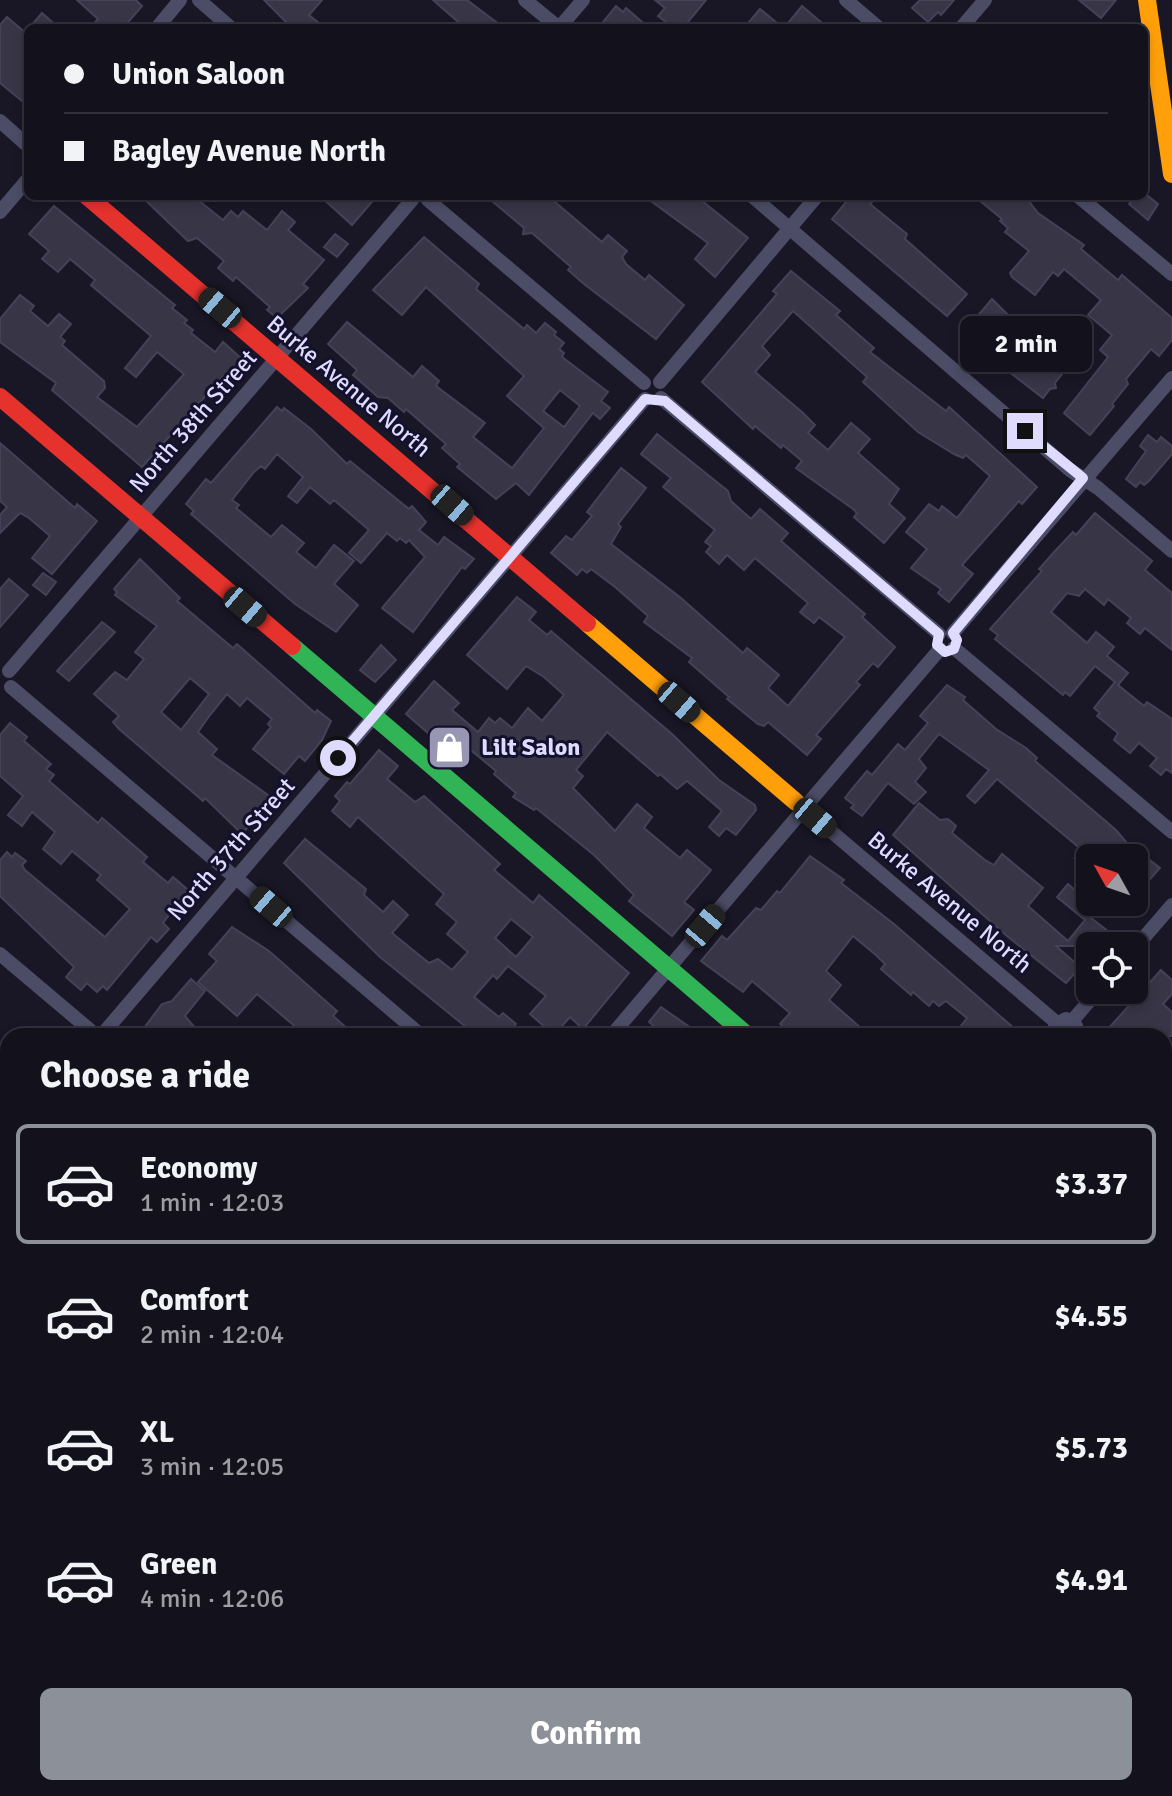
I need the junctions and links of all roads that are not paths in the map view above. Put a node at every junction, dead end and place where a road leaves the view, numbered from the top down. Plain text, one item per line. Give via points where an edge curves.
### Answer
1 (180, 0) edge
2 (199, 0) edge
3 (525, 0) edge
4 (583, 0) edge
5 (846, 0) edge
6 (985, 0) edge
7 (1147, 0) edge
8 (160, 24) edge
9 (226, 24) edge
10 (554, 24) edge
11 (562, 24) edge
12 (874, 24) edge
13 (964, 24) edge
14 (0, 121) edge
15 (24, 142) edge
16 (1172, 174) edge
17 (24, 184) edge
18 (92, 200) edge
19 (408, 200) edge
20 (432, 200) edge
21 (757, 200) edge
22 (814, 200) edge
23 (1083, 200) edge
24 (0, 212) edge
25 (789, 228) junction
26 (1172, 274) edge
27 (278, 357) junction
28 (1172, 378) edge
29 (660, 382) junction
30 (644, 383) junction
31 (0, 397) edge
32 (661, 398) junction
33 (645, 399) junction
34 (1083, 478) junction
35 (140, 517) junction
36 (1172, 551) edge
37 (511, 556) junction
38 (947, 641) junction
39 (5, 670) edge
40 (6, 689) edge
41 (374, 717) junction
42 (804, 809) junction
43 (1172, 832) edge
44 (236, 877) junction
45 (1172, 905) edge
46 (1148, 933) edge
47 (0, 954) edge
48 (668, 968) junction
49 (1087, 1004) edge
50 (89, 1028) edge
51 (106, 1028) edge
52 (413, 1028) edge
53 (618, 1028) edge
54 (739, 1028) edge
55 (1064, 1028) edge
56 (1066, 1028) edge

1 - 8 street
2 - 9 street
3 - 10 street
4 - 11 street
5 - 12 street
6 - 13 street
7 - 16 street
14 - 15 street
17 - 24 street
18 - 27 street, Burke Avenue North
19 - 27 street, North 38th Street
20 - 30 street
21 - 25 street
22 - 25 street
23 - 26 street
25 - 29 street
25 - 34 street
27 - 35 street, North 38th Street
27 - 37 street, Burke Avenue North
28 - 34 street
29 - 30 street
29 - 32 street
30 - 33 street
31 - 35 street
32 - 33 street
32 - 38 street
33 - 37 street, North 37th Street
34 - 36 street
34 - 38 street
35 - 39 street, North 38th Street
35 - 41 street
37 - 41 street, North 37th Street
37 - 42 street, Burke Avenue North
38 - 42 street
38 - 43 street
39 - 40 street via 14,679
40 - 44 street
41 - 44 street, North 37th Street
41 - 48 street
42 - 48 street
42 - 55 street, Burke Avenue North
44 - 51 street, North 37th Street
44 - 52 street
45 - 46 street
47 - 50 street
48 - 53 street
48 - 54 street
49 - 56 street

